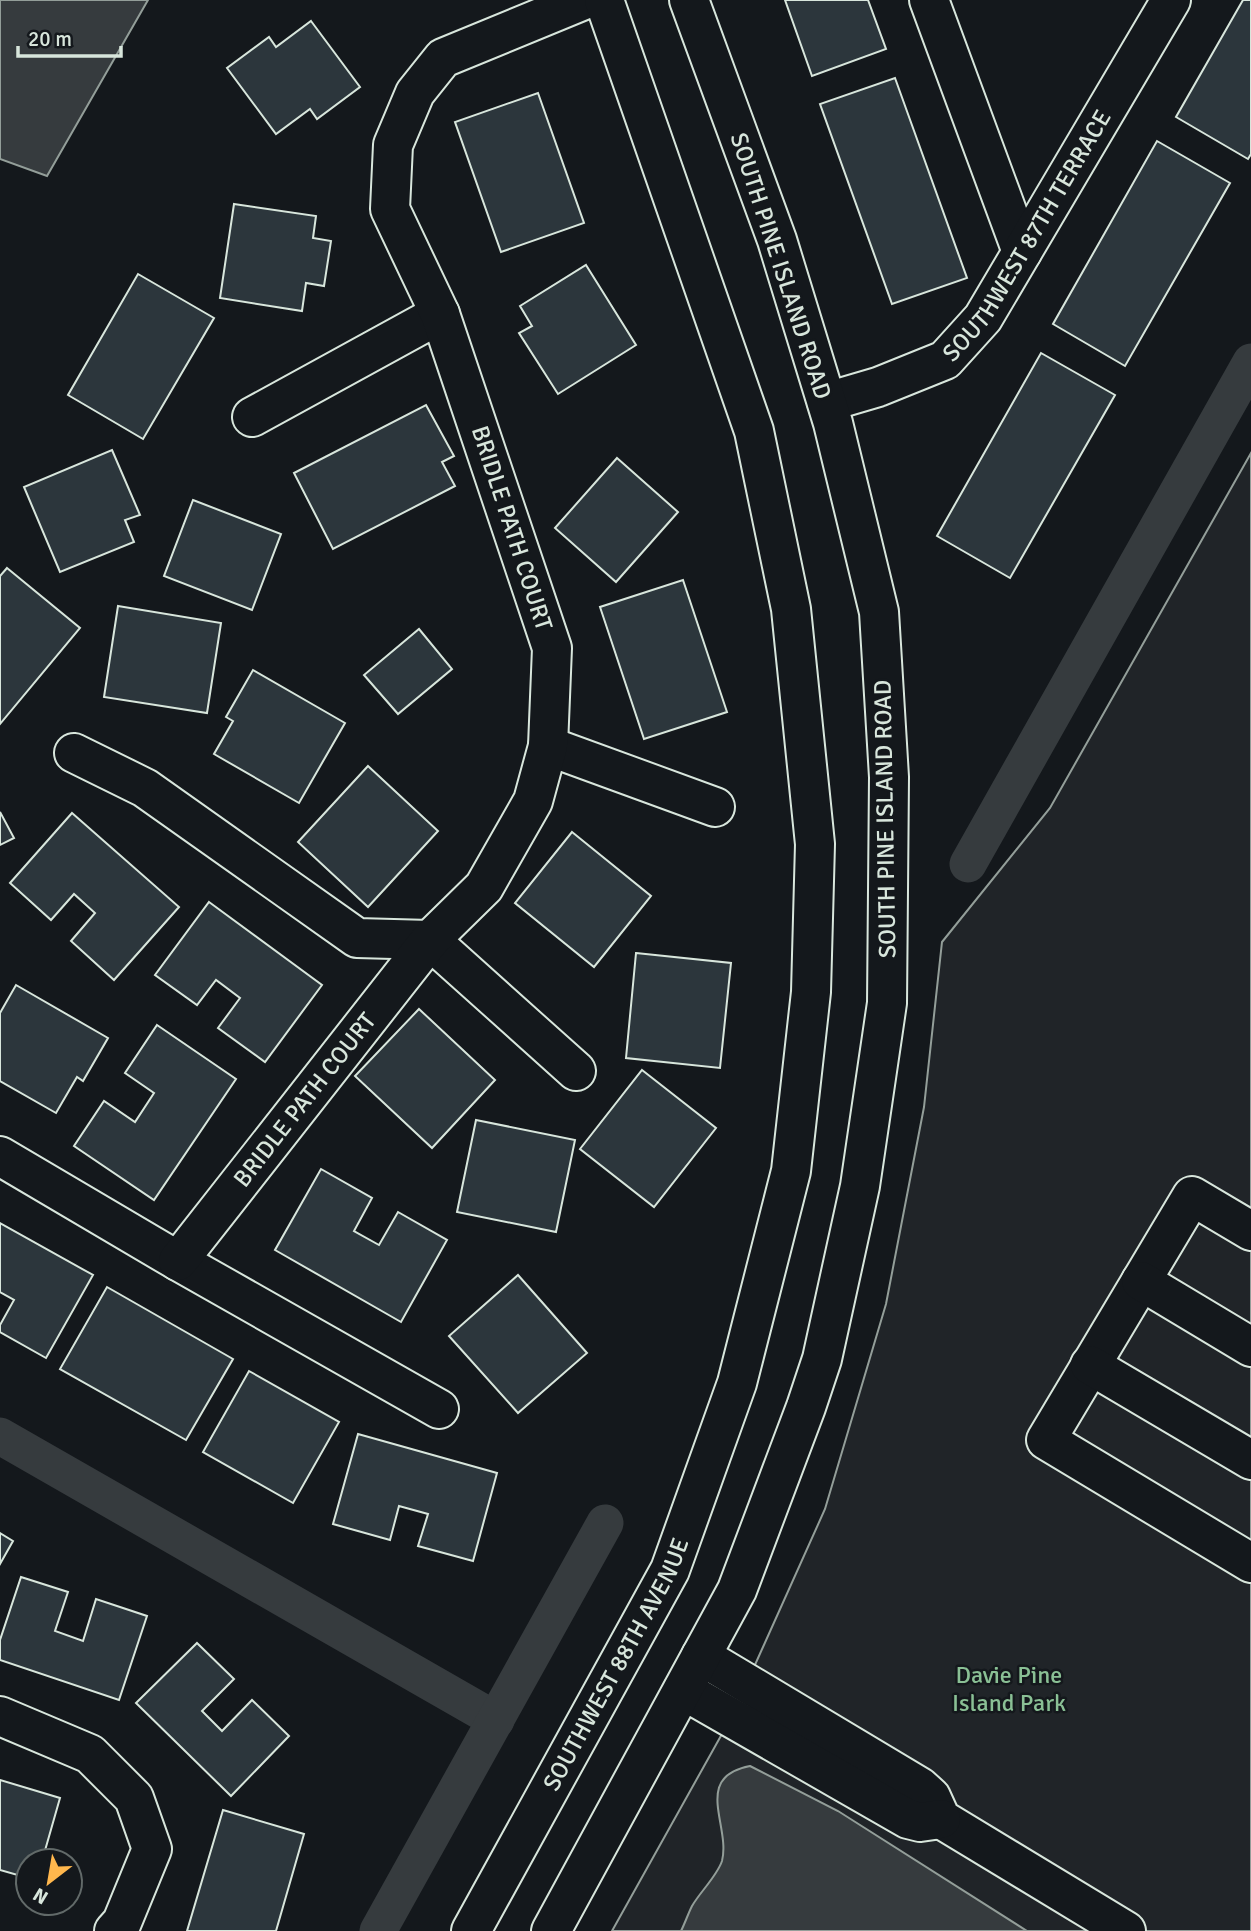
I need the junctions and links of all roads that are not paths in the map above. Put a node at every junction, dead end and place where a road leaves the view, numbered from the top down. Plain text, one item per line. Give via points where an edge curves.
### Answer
1 (583, 0) edge
2 (604, 0) edge
3 (689, 0) edge
4 (929, 0) edge
5 (1171, 0) edge
6 (1023, 252) junction
7 (440, 314) junction
8 (827, 402) junction
9 (252, 418) dead end
10 (548, 746) junction
11 (74, 753) dead end
12 (715, 807) dead end
13 (430, 940) junction
14 (576, 1071) dead end
15 (0, 1156) edge
16 (1251, 1231) edge
17 (178, 1261) junction
18 (1141, 1282) junction
19 (1251, 1347) edge
20 (1090, 1365) junction
21 (439, 1409) dead end
22 (1251, 1460) edge
23 (1251, 1563) edge
24 (701, 1656) junction
25 (683, 1690) junction
26 (0, 1716) edge
27 (941, 1819) junction
28 (114, 1931) edge
29 (471, 1931) edge
30 (551, 1931) edge
31 (1126, 1931) edge

1 - 7 main road, BRIDLE PATH COURT via 443,58 415,93 393,145 390,209
2 - 29 main road, SOUTHWEST 88TH AVENUE via 754,431 791,609 815,844 811,992 791,1171 737,1383 670,1570
3 - 8 main road, SOUTH PINE ISLAND ROAD via 777,240
4 - 6 main road
5 - 6 main road, SOUTHWEST 87TH TERRACE
6 - 8 main road, SOUTHWEST 87TH TERRACE via 983,318 945,360
7 - 9 main road
7 - 10 main road, BRIDLE PATH COURT via 552,648
8 - 24 main road, SOUTH PINE ISLAND ROAD via 878,612 889,777 887,1003 860,1186 822,1359 737,1590
10 - 12 main road
10 - 13 main road, BRIDLE PATH COURT via 533,801 484,887
11 - 13 main road via 145,788 357,938
13 - 14 main road
13 - 17 main road, BRIDLE PATH COURT
15 - 17 main road
16 - 18 main road via 1192,1196
17 - 21 main road
18 - 19 main road
18 - 20 main road
20 - 22 main road
20 - 23 main road via 1046,1440
24 - 25 main road
24 - 27 main road via 920,1787 931,1797
25 - 27 main road via 908,1819
25 - 30 main road
26 - 28 main road via 90,1754 135,1798 152,1849
27 - 31 main road

